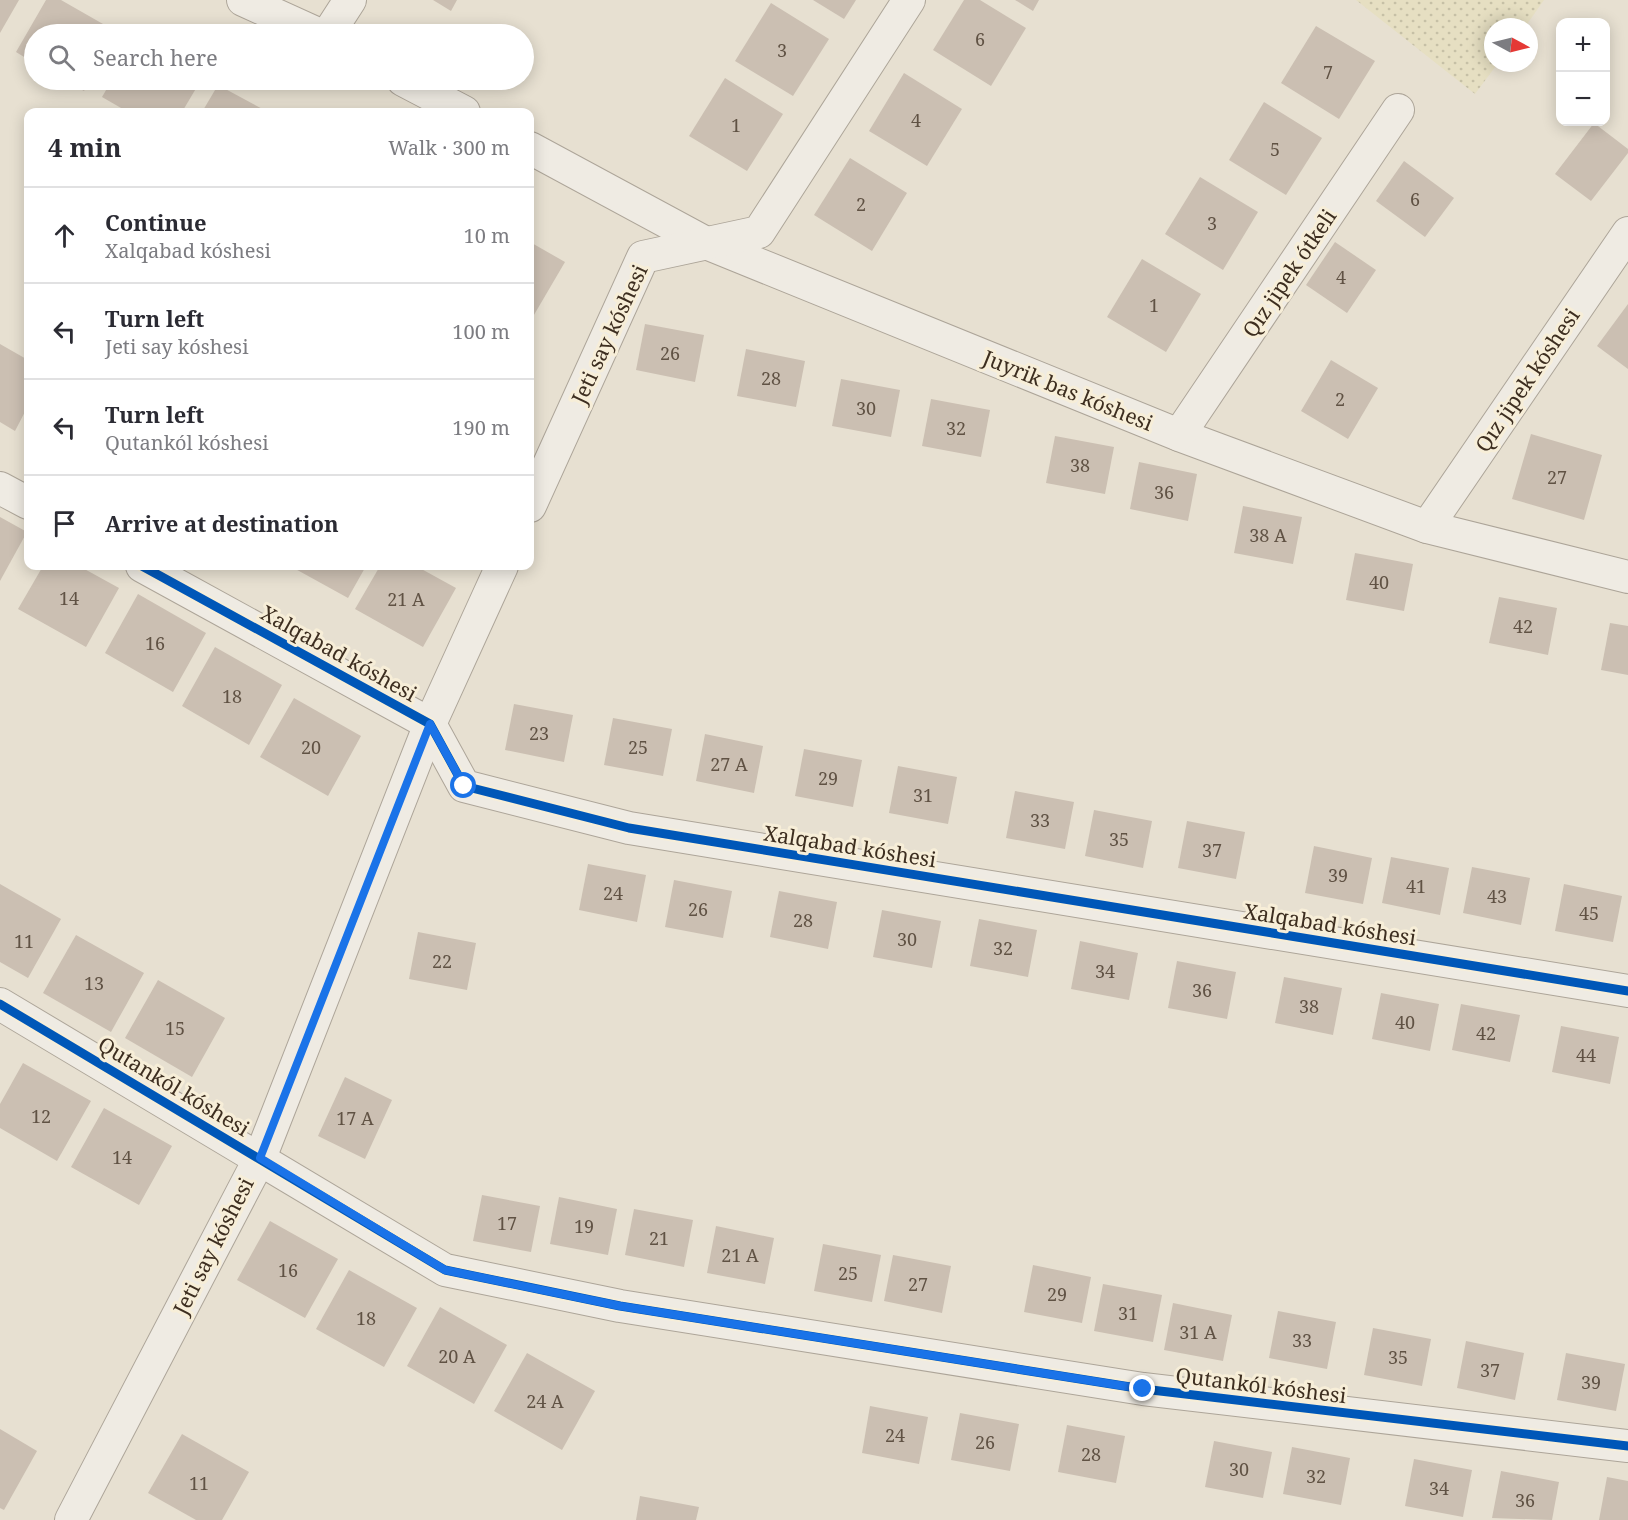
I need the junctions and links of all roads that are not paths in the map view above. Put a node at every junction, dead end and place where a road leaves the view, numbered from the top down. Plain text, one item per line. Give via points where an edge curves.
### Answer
1 (243, 0) edge
2 (350, 0) edge
3 (909, 0) edge
4 (296, 24) edge
5 (334, 24) edge
6 (422, 90) edge
7 (456, 108) edge
8 (1398, 110) dead end
9 (534, 150) edge
10 (1628, 232) edge
11 (706, 243) junction
12 (1179, 435) junction
13 (0, 488) edge
14 (534, 497) edge
15 (24, 501) edge
16 (1426, 526) junction
17 (149, 570) edge
18 (500, 570) edge
19 (1628, 577) edge
20 (430, 724) junction
21 (1628, 991) edge
22 (0, 1004) edge
23 (260, 1158) junction
24 (1628, 1446) edge
25 (71, 1520) edge

1 - 4 street
2 - 5 street
3 - 11 street, Jeti say kóshesi via 759,232
6 - 7 street
8 - 12 street, Qız jipek ótkeli
9 - 11 street, Juyrik bas kóshesi
10 - 16 street, Qız jipek kóshesi
11 - 12 street, Juyrik bas kóshesi
11 - 14 street, Jeti say kóshesi via 643,257
12 - 16 street, Juyrik bas kóshesi
13 - 15 street
16 - 19 street, Juyrik bas kóshesi
17 - 20 street, Xalqabad kóshesi
18 - 20 street, Jeti say kóshesi
20 - 21 street, Xalqabad kóshesi via 464,786 628,828
20 - 23 street, Jeti say kóshesi
22 - 23 street, Qutankól kóshesi
23 - 24 street, Qutankól kóshesi via 445,1270 620,1306 1143,1389
23 - 25 street, Jeti say kóshesi

